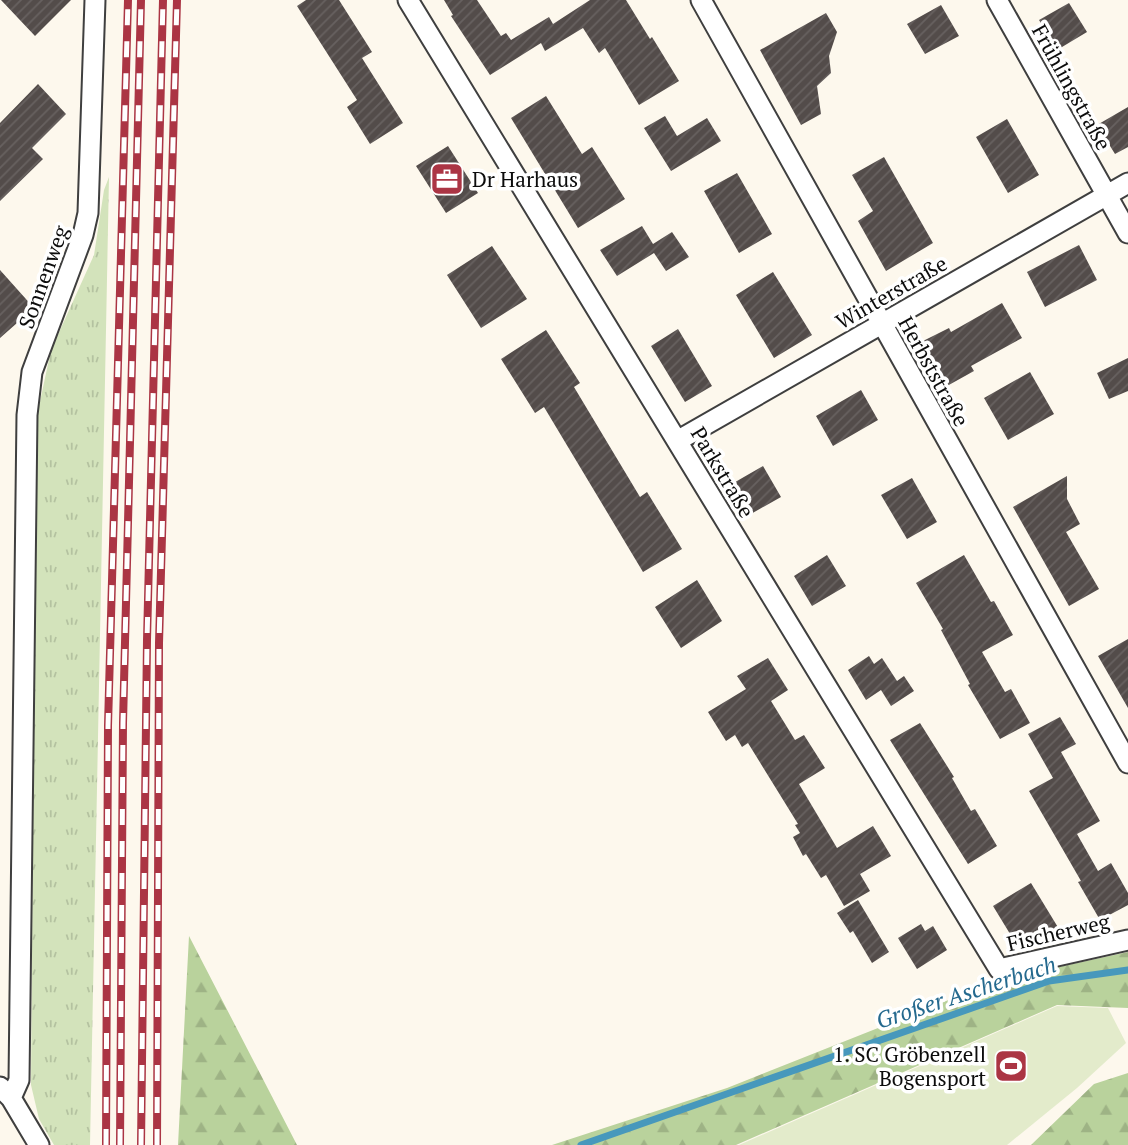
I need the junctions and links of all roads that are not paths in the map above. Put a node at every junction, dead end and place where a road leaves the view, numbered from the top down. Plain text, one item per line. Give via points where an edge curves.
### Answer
1 (95, 0) edge
2 (408, 0) edge
3 (701, 0) edge
4 (1004, 3) edge
5 (1128, 183) edge
6 (1107, 195) junction
7 (1128, 233) edge
8 (881, 323) junction
9 (677, 441) junction
10 (1128, 763) edge
11 (1128, 940) edge
12 (999, 969) joint
13 (5, 1093) edge
14 (38, 1144) edge

1 - 13 street, Sonnenweg via 88,213 32,372 27,415 19,1080
2 - 9 street, Parkstraße
3 - 8 street, Herbststraße
4 - 6 street, Frühlingstraße
5 - 6 street, Winterstraße
6 - 7 street, Frühlingstraße
6 - 8 street, Winterstraße
8 - 9 street, Winterstraße
8 - 10 street, Herbststraße
9 - 12 street, Parkstraße
11 - 12 street, Fischerweg
13 - 14 street, Sonnenweg

